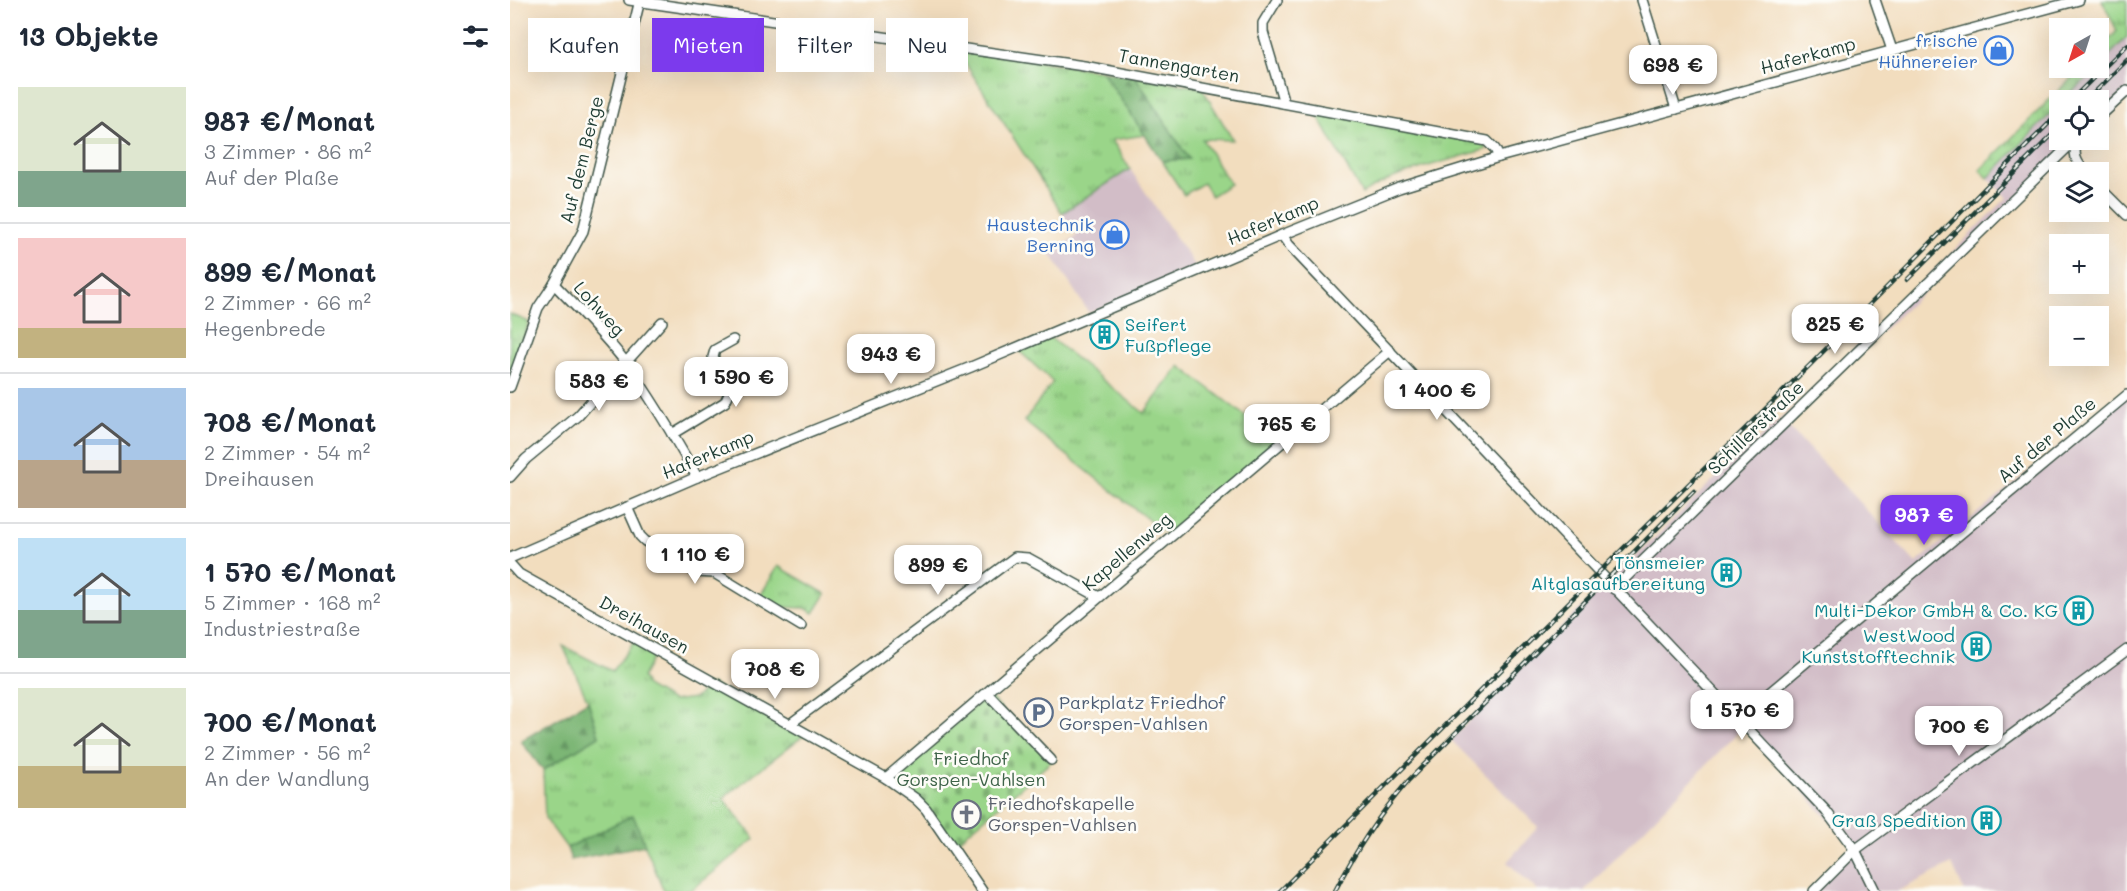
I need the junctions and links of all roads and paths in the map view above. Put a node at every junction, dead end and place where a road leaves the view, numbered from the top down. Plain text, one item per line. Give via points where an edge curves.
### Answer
1 (1277, 0) edge
2 (1642, 0) edge
3 (1875, 0) edge
4 (2079, 0) edge
5 (636, 1) edge
6 (1892, 50) junction
7 (2127, 92) edge
8 (1284, 103) junction
9 (2109, 108) edge
10 (1676, 109) junction
11 (2066, 150) edge
12 (1499, 157) junction
13 (2109, 197) edge
14 (2127, 215) edge
15 (1282, 235) junction
16 (554, 284) junction
17 (662, 322) dead end
18 (733, 340) dead end
19 (1390, 351) junction
20 (625, 363) junction
21 (510, 387) edge
22 (2127, 395) edge
23 (672, 434) junction
24 (510, 477) edge
25 (697, 477) junction
26 (627, 507) junction
27 (510, 558) edge
28 (510, 564) edge
29 (1614, 589) junction
30 (1099, 597) junction
31 (801, 626) dead end
32 (2127, 650) edge
33 (987, 693) junction
34 (1739, 718) junction
35 (790, 724) junction
36 (1051, 760) dead end
37 (886, 778) junction
38 (1855, 850) junction
39 (982, 891) edge
40 (1814, 891) edge
41 (1875, 891) edge

1 - 8 street via 1263,23 1263,32
2 - 10 street
3 - 6 street
4 - 6 street, Haferkamp
5 - 8 street, Tannengarten via 1084,66
5 - 16 street, Auf dem Berge via 583,231
6 - 10 street, Haferkamp
7 - 9 street
8 - 12 street, Tannengarten via 1487,141
10 - 12 street, Haferkamp
11 - 29 street, Schillerstraße
12 - 15 street, Haferkamp via 1399,188
13 - 14 street
15 - 19 street
15 - 25 street, Haferkamp via 971,367
16 - 20 street, Lohweg
16 - 21 street, Auf dem Berge via 538,308
17 - 20 street
18 - 23 street via 716,350 713,357 730,391 725,402
19 - 29 street
19 - 30 street, Kapellenweg
20 - 23 street, Lohweg
20 - 24 street via 578,416
22 - 34 street, Auf der Plaße
23 - 25 street, Lohweg
25 - 26 street, Haferkamp
26 - 27 street, Haferkamp
26 - 31 street via 645,541 696,572 714,573
28 - 35 street, Dreihausen via 519,574
29 - 34 street
30 - 33 street, Kapellenweg
30 - 35 street via 1028,558 1015,557
32 - 38 street
33 - 36 street
33 - 37 street, Kapellenweg
34 - 38 street via 1827,811
35 - 37 street, Dreihausen
37 - 39 street, Dreihausen via 926,809
38 - 40 street
38 - 41 street

